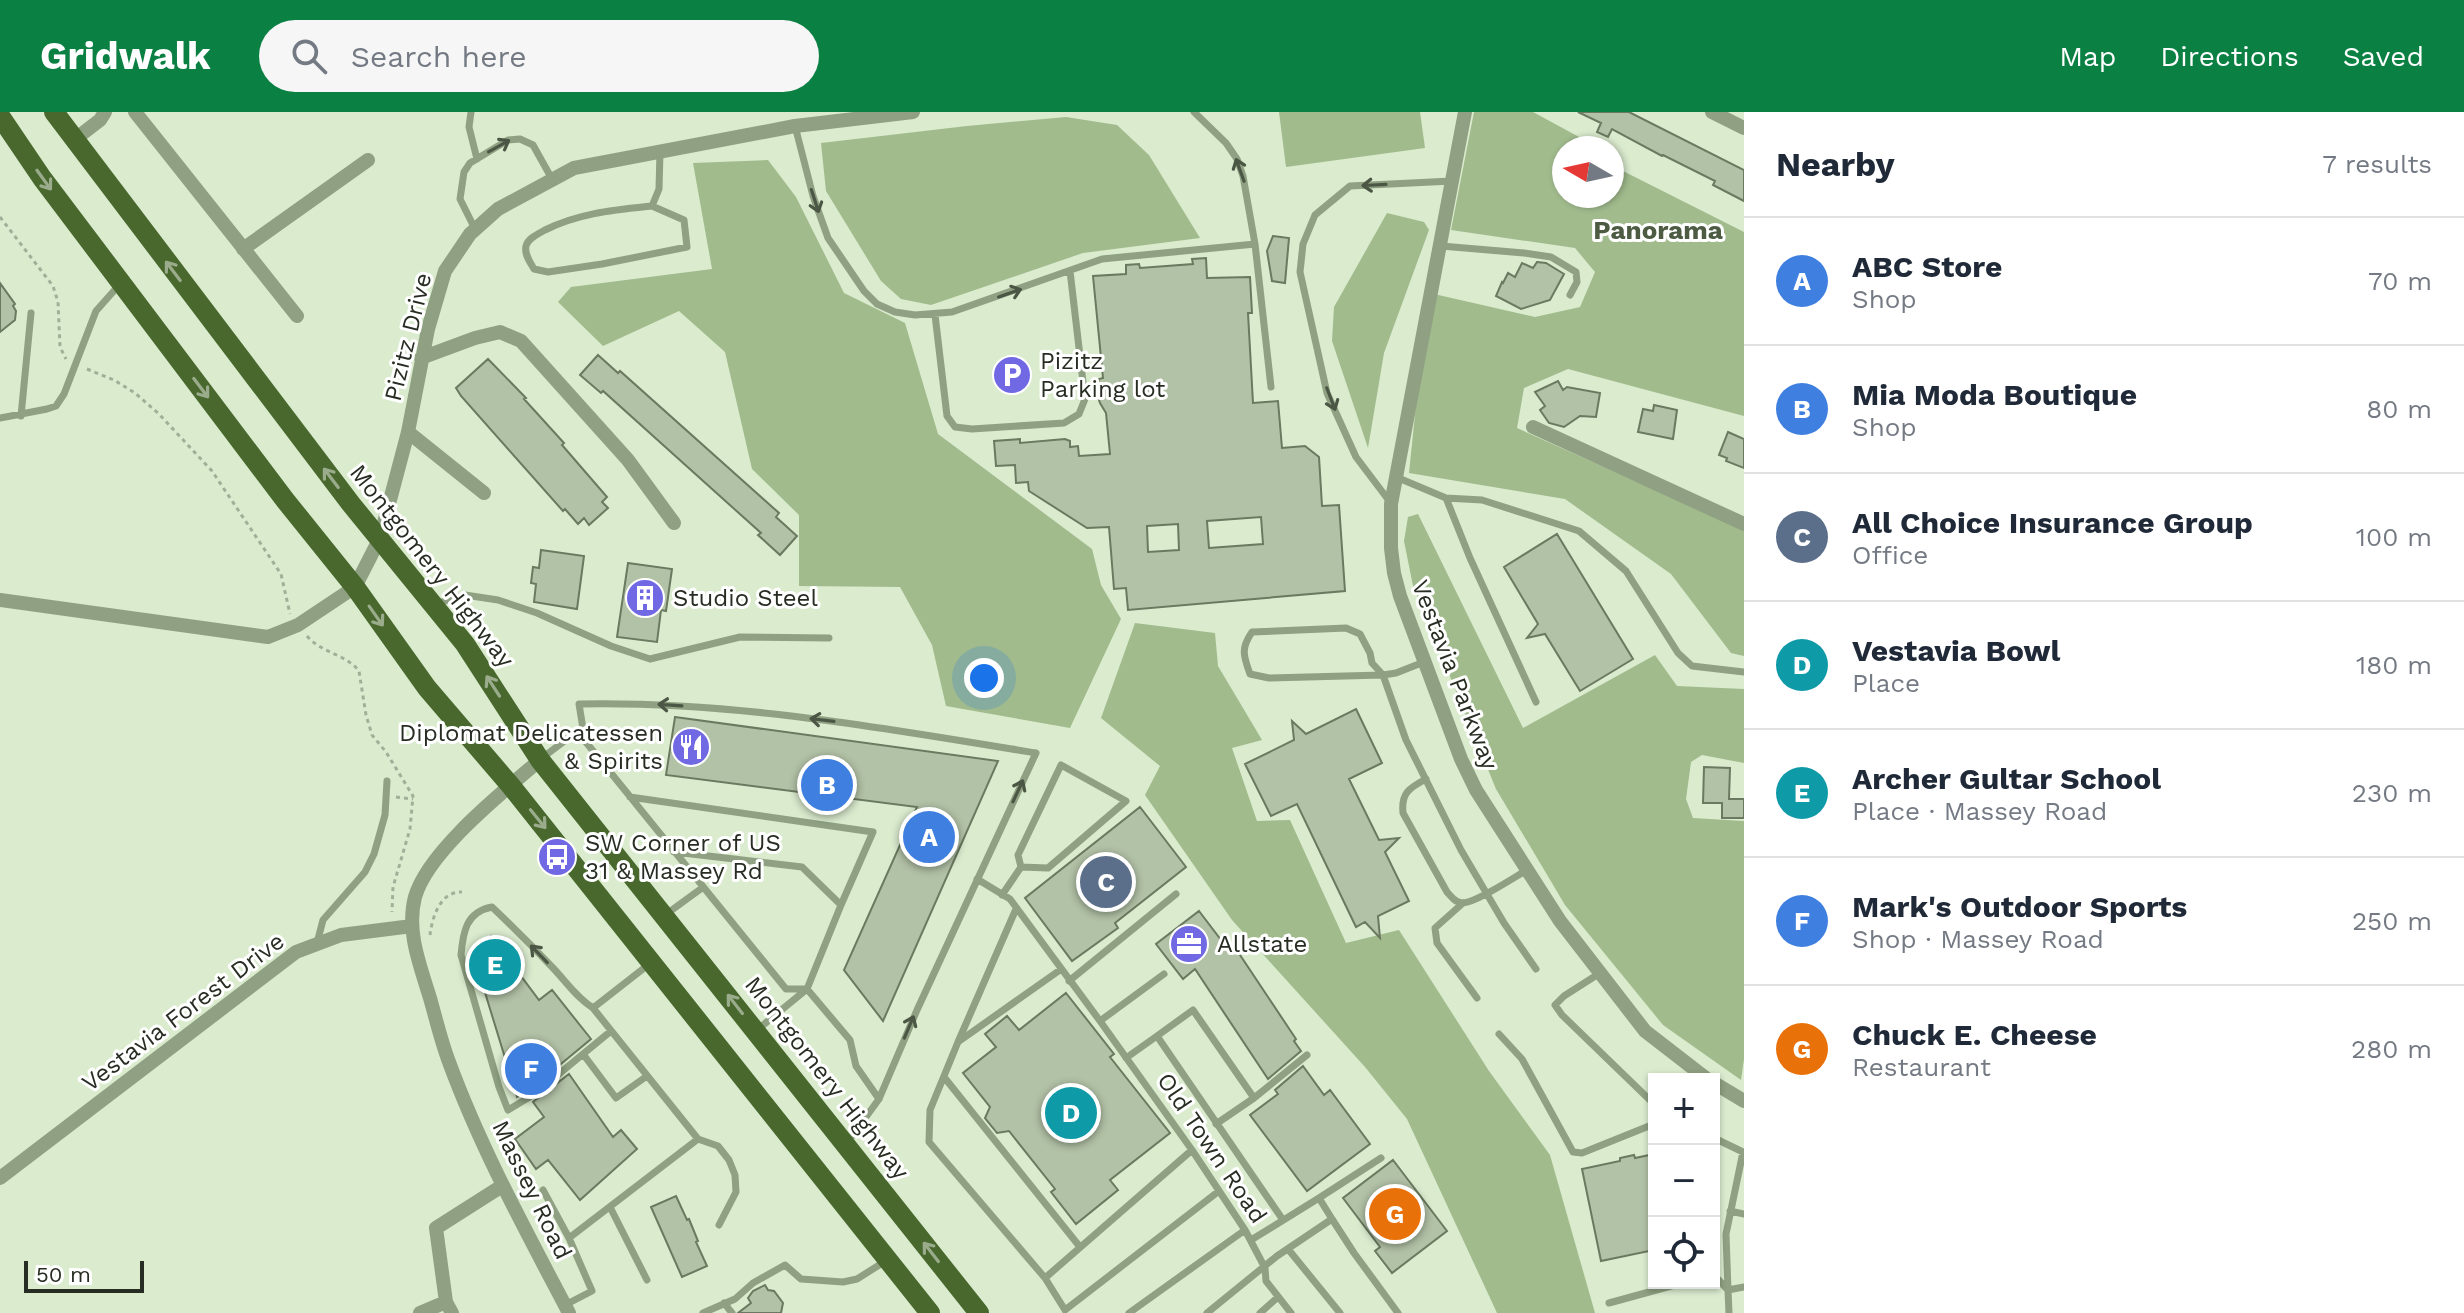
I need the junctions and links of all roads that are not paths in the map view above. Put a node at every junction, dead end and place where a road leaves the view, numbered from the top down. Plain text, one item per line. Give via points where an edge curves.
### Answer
1 (54, 112) edge
2 (105, 112) edge
3 (135, 112) edge
4 (471, 112) edge
5 (913, 112) edge
6 (1194, 112) edge
7 (1465, 112) edge
8 (1712, 112) edge
9 (0, 116) edge
10 (794, 119) edge
11 (1744, 128) edge
12 (74, 140) junction
13 (660, 152) junction
14 (477, 159) junction
15 (368, 160) dead end
16 (553, 180) junction
17 (1452, 181) junction
18 (652, 206) junction
19 (475, 229) junction
20 (1255, 244) junction
21 (1439, 246) junction
22 (243, 249) junction
23 (1070, 271) junction
24 (121, 283) junction
25 (1570, 295) dead end
26 (31, 313) dead end
27 (935, 315) junction
28 (297, 316) dead end
29 (421, 358) junction
30 (1271, 387) dead end
31 (21, 416) junction
32 (0, 418) edge
33 (1533, 427) dead end
34 (408, 432) junction
35 (1396, 477) junction
36 (484, 493) dead end
37 (1446, 498) junction
38 (1391, 504) junction
39 (674, 523) dead end
40 (1744, 524) edge
41 (380, 538) junction
42 (355, 587) junction
43 (0, 600) edge
44 (433, 605) junction
45 (829, 638) dead end
46 (1424, 662) junction
47 (1744, 672) edge
48 (1383, 675) junction
49 (1536, 702) dead end
50 (583, 727) junction
51 (540, 760) junction
52 (1426, 779) junction
53 (387, 781) dead end
54 (511, 786) junction
55 (630, 797) junction
56 (674, 852) junction
57 (1021, 867) junction
58 (1527, 870) junction
59 (977, 879) junction
60 (702, 888) junction
61 (1486, 893) junction
62 (1176, 894) dead end
63 (1002, 895) junction
64 (1463, 903) junction
65 (841, 905) junction
66 (1016, 909) junction
67 (665, 915) junction
68 (412, 926) junction
69 (317, 943) junction
70 (652, 962) junction
71 (1536, 969) dead end
72 (1060, 970) junction
73 (1600, 973) junction
74 (1164, 974) dead end
75 (1069, 981) junction
76 (807, 989) junction
77 (1477, 998) dead end
78 (593, 1008) junction
79 (1100, 1021) junction
80 (611, 1031) junction
81 (756, 1031) junction
82 (1499, 1034) dead end
83 (1157, 1036) junction
84 (958, 1042) junction
85 (583, 1054) junction
86 (1307, 1055) dead end
87 (1126, 1058) junction
88 (1699, 1073) edge
89 (647, 1076) junction
90 (944, 1077) junction
91 (1720, 1087) edge
92 (1254, 1098) junction
93 (1648, 1098) edge
94 (879, 1099) junction
95 (1744, 1101) edge
96 (1216, 1124) junction
97 (1648, 1126) edge
98 (698, 1139) junction
99 (1720, 1141) edge
100 (1744, 1143) edge
101 (846, 1145) junction
102 (1192, 1150) junction
103 (1743, 1153) edge
104 (1381, 1158) dead end
105 (0, 1178) edge
106 (502, 1186) junction
107 (543, 1190) dead end
108 (1219, 1191) junction
109 (1319, 1198) junction
110 (610, 1207) junction
111 (1730, 1211) junction
112 (1744, 1214) edge
113 (1332, 1219) junction
114 (1283, 1220) junction
115 (719, 1225) dead end
116 (1245, 1230) junction
117 (569, 1238) junction
118 (1251, 1240) junction
119 (1080, 1247) junction
120 (1288, 1249) junction
121 (888, 1259) junction
122 (1265, 1268) junction
123 (1045, 1278) junction
124 (647, 1280) dead end
125 (1720, 1281) edge
126 (1744, 1287) edge
127 (1660, 1289) edge
128 (1728, 1290) junction
129 (1278, 1297) junction
130 (724, 1303) junction
131 (1609, 1303) dead end
132 (449, 1308) edge
133 (567, 1309) edge
134 (1066, 1312) edge
135 (420, 1313) edge
136 (703, 1313) edge
137 (732, 1313) edge
138 (930, 1313) edge
139 (979, 1313) edge
140 (1129, 1313) edge
141 (1207, 1313) edge
142 (1260, 1313) edge
143 (1291, 1313) edge
144 (1340, 1313) edge
145 (1398, 1313) edge
146 (1729, 1313) edge

1 - 12 main road, Montgomery Highway
2 - 12 street
3 - 22 street
4 - 14 lane
5 - 10 street, Pizitz Drive
20 -> 6 lane via 1237,159
7 - 17 street, Vestavia Parkway
8 - 11 street
9 -> 24 main road
10 - 13 street, Pizitz Drive
10 -> 27 lane via 813,196 842,262 877,304 895,312
41 -> 12 main road, Montgomery Highway
13 - 16 street, Pizitz Drive via 574,168
13 - 18 lane via 659,189
14 -> 16 lane via 508,140 520,139 533,145
14 - 19 lane via 464,172 460,199
15 - 22 street
16 - 19 street, Pizitz Drive via 498,209
17 - 21 street, Vestavia Parkway
17 -> 38 lane via 1350,186 1315,215 1303,244 1300,272 1327,393 1356,457
18 - 18 lane via 563,221 528,241 527,257 534,269 548,272 687,247 684,220
19 - 29 street, Pizitz Drive via 445,271
20 - 23 lane via 1102,259
20 - 30 lane
21 - 25 lane via 1551,257 1576,272
21 - 35 street, Vestavia Parkway
22 - 28 street
27 -> 23 lane
23 - 27 lane via 1085,399 1079,414 1064,423 955,427 947,416
24 - 31 lane via 96,311 56,406
24 -> 42 main road
26 - 31 lane
29 - 34 street, Pizitz Drive
29 - 39 street via 500,332 521,341 628,460
31 - 32 lane
33 - 40 street
34 - 36 street
34 - 41 street, Pizitz Drive
35 - 37 lane
35 - 38 street, Vestavia Parkway
37 - 47 lane via 1482,500 1579,531 1626,571 1678,653 1692,666
37 - 49 lane
38 - 46 street, Vestavia Parkway via 1394,573
41 - 42 street, Pizitz Drive
41 - 44 main road, Montgomery Highway
42 - 43 street via 298,625 268,637
42 -> 54 main road via 427,688
44 - 45 lane via 465,595 498,600 650,659 740,637
51 -> 44 main road, Montgomery Highway via 465,644
46 - 48 lane
46 - 58 street, Vestavia Parkway via 1476,790
48 - 48 lane via 1360,634 1346,628 1252,632 1244,644 1250,674
48 - 52 lane
50 - 51 lane
50 - 55 lane via 585,741
59 -> 50 lane via 1036,753 747,710 641,703 579,704
51 - 54 street, Massey Road
51 - 67 main road, Montgomery Highway
52 - 61 lane
52 - 64 lane via 1407,789 1403,813 1447,892
53 - 69 lane via 374,854 323,920
54 - 68 street, Massey Road via 456,836 426,875 416,896
54 -> 70 main road
55 - 56 lane
55 - 65 lane via 873,832
56 - 60 lane
56 - 65 lane via 802,867
57 - 57 lane via 1048,868 1126,801 1061,765 1018,855
57 - 63 lane
58 - 61 lane
58 - 73 street, Vestavia Parkway
59 - 63 lane, Old Town Road
94 -> 59 lane
60 - 67 lane
60 - 76 lane via 786,989
61 - 64 lane
61 - 71 lane
62 - 75 lane
63 - 66 lane, Old Town Road
64 - 77 lane via 1435,928 1437,943
65 - 76 lane
66 - 72 lane, Old Town Road
66 - 84 lane
81 -> 67 main road, Montgomery Highway
68 - 69 street, Vestavia Forest Drive
68 - 106 street, Massey Road via 447,1058
69 - 105 street, Vestavia Forest Drive via 264,975
70 - 78 lane
70 - 121 main road
72 - 75 lane, Old Town Road
72 - 84 lane
73 - 88 street, Vestavia Parkway via 1645,1031
73 - 93 lane via 1555,1005
74 - 79 lane
75 - 79 lane, Old Town Road
76 - 81 lane
76 - 94 lane via 850,1040 856,1066
78 - 80 lane
78 -> 85 lane via 492,907 470,919 461,955 508,1110
79 - 87 lane, Old Town Road
80 - 85 lane
80 - 89 lane
81 - 101 main road, Montgomery Highway
82 - 97 lane via 1522,1059 1573,1152
83 - 87 lane
83 - 92 lane via 1193,1010
83 - 96 lane
84 - 90 lane
85 - 89 lane via 616,1098
86 - 92 lane
87 - 102 lane, Old Town Road
89 - 98 lane
90 - 119 lane
90 - 123 lane via 930,1110 929,1142
91 - 95 street
92 - 96 lane
94 - 101 lane
96 - 114 lane
98 - 110 lane
98 - 115 lane via 718,1146 735,1175 736,1192
99 - 103 lane
100 - 103 lane
139 -> 101 main road, Montgomery Highway
102 - 108 lane, Old Town Road
102 - 119 lane
103 - 111 lane
104 - 109 lane
106 - 132 street via 436,1228
106 - 133 street, Massey Road
107 - 117 lane
108 - 116 lane, Old Town Road
108 - 134 lane
109 - 113 lane
109 - 114 lane
110 - 117 lane
110 - 124 lane
111 - 112 lane
111 - 128 lane
113 - 120 lane
113 - 145 lane
114 - 118 lane
116 - 118 lane, Old Town Road
116 - 140 lane
117 - 133 lane via 592,1291
118 - 122 lane, Old Town Road
119 - 123 lane
120 - 122 lane
120 - 144 lane
121 - 130 lane via 843,1282 801,1279 785,1265
121 - 138 main road
122 - 129 lane, Old Town Road via 1266,1281
122 - 141 lane
123 - 134 lane
125 - 128 lane
126 - 128 lane
127 - 131 lane
128 - 146 lane
129 - 142 lane
129 - 143 lane, Old Town Road
130 - 136 lane
130 - 137 lane
132 - 135 street

